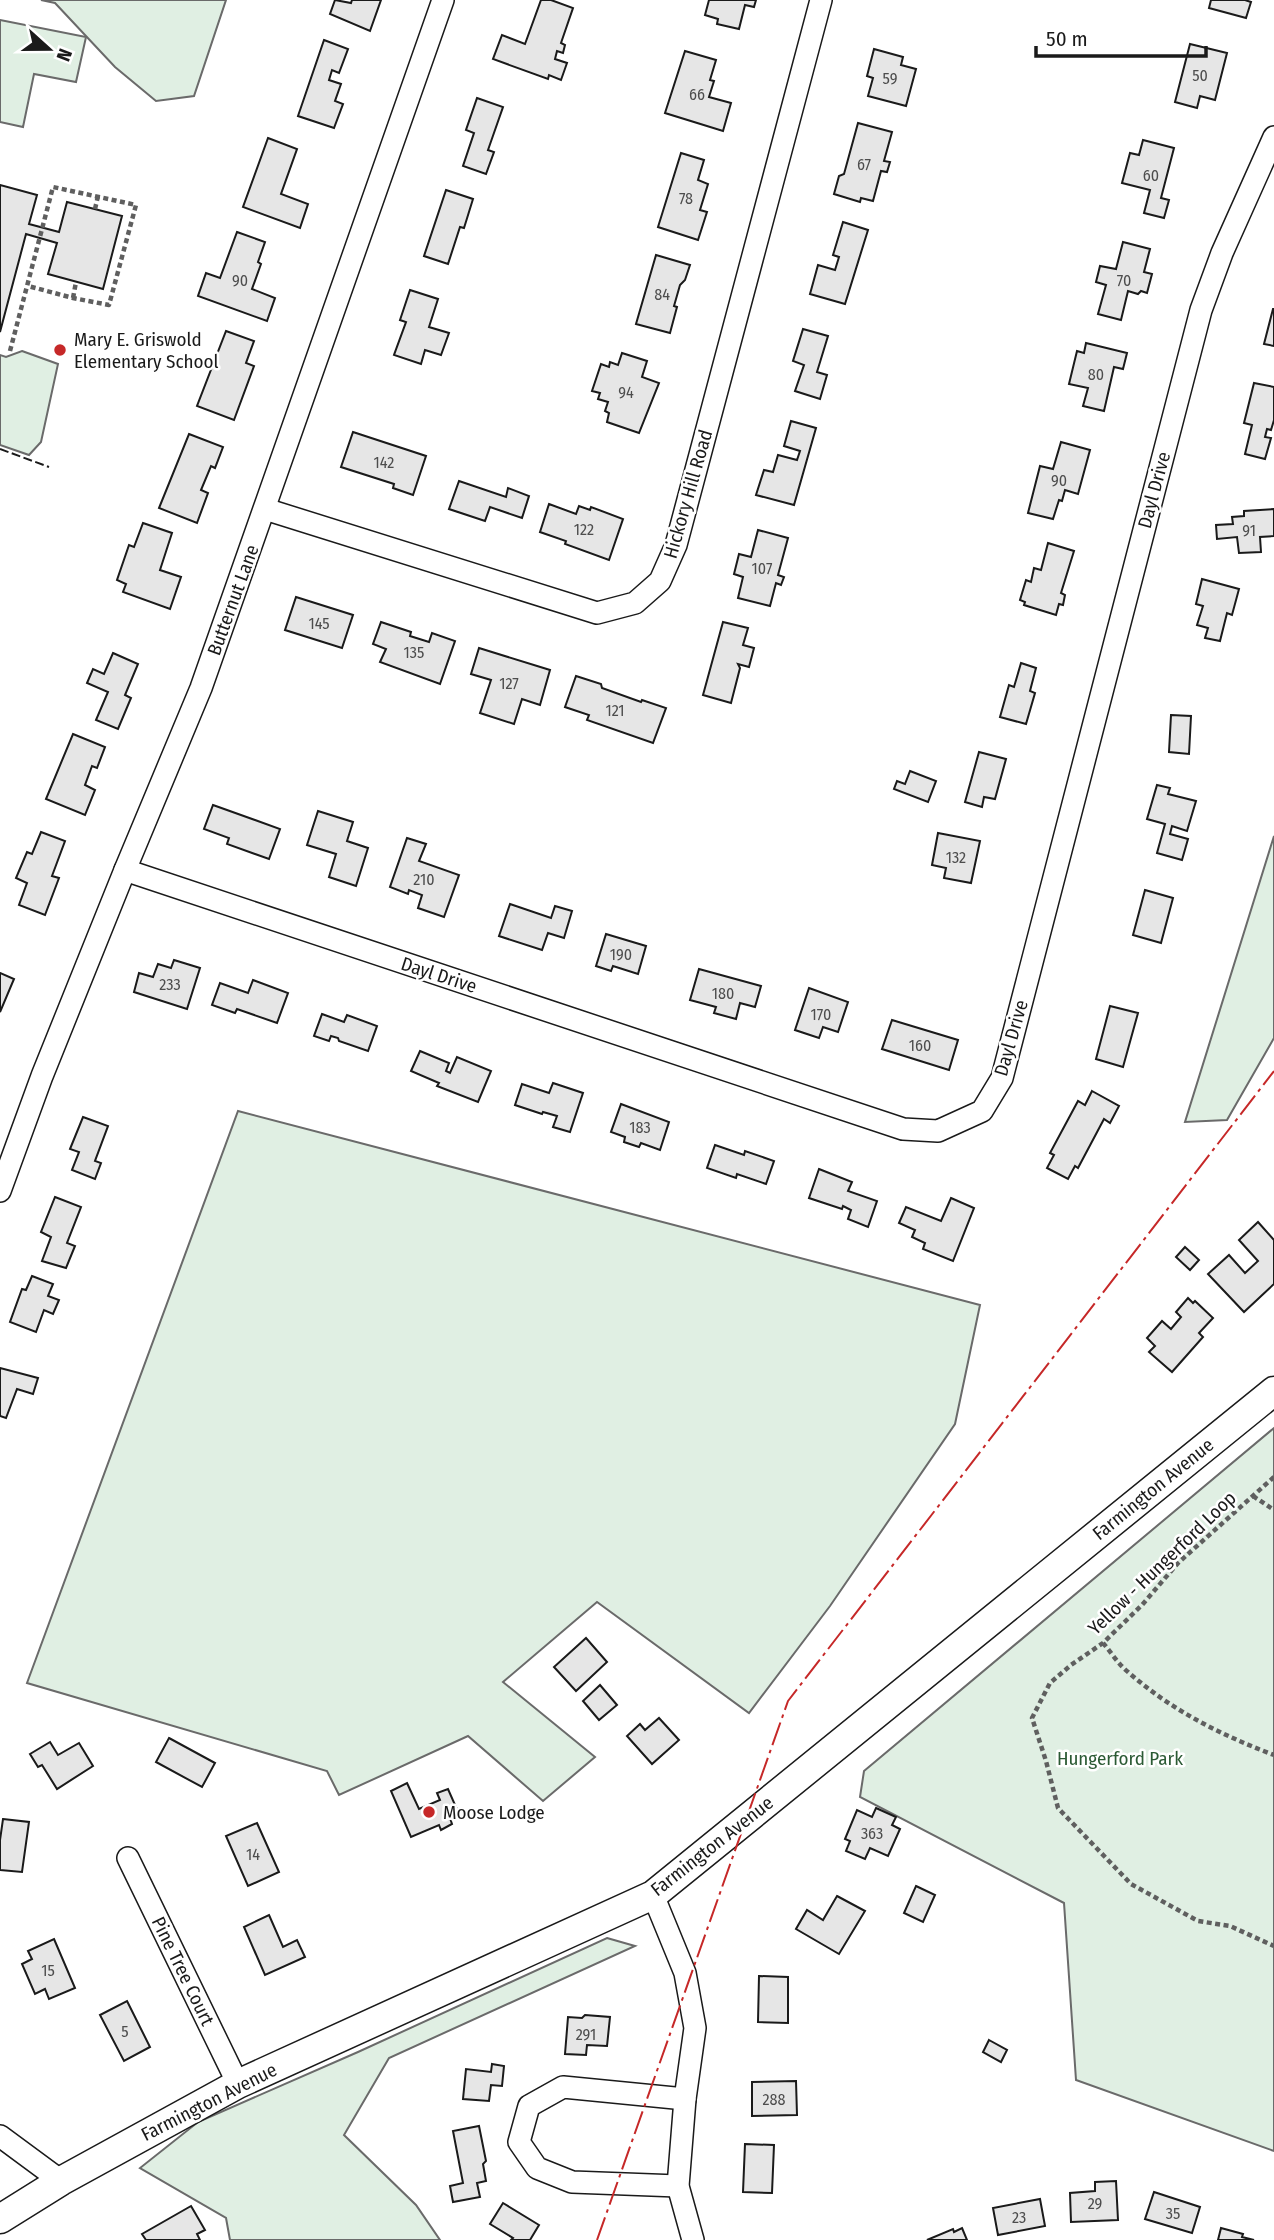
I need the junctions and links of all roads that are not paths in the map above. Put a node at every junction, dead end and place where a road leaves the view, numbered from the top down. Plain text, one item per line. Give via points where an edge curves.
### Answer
1 (443, 0) edge
2 (821, 0) edge
3 (1274, 137) edge
4 (265, 509) junction
5 (125, 870) junction
6 (0, 1191) edge
7 (1274, 1391) edge
8 (128, 1858) dead end
9 (653, 1895) junction
10 (238, 2084) junction
11 (685, 2099) junction
12 (0, 2136) edge
13 (61, 2181) junction
14 (678, 2186) junction
15 (0, 2219) edge
16 (693, 2240) edge

1 - 4 street, Butternut Lane
2 - 4 street, Hickory Hill Road via 676,545 660,581 635,603 597,613
3 - 5 street, Dayl Drive via 1201,310 1002,1078 982,1111 938,1131 903,1129
4 - 5 street, Butternut Lane via 201,688
5 - 6 street, Butternut Lane
7 - 9 main road, Farmington Avenue
8 - 10 street, Pine Tree Court
9 - 10 main road, Farmington Avenue
9 - 11 street via 685,1973 695,2028
10 - 13 main road, Farmington Avenue
11 - 14 street
11 - 14 street via 562,2087 529,2106 519,2142 537,2168 572,2182
12 - 13 street
13 - 15 main road, Farmington Avenue
14 - 16 street

